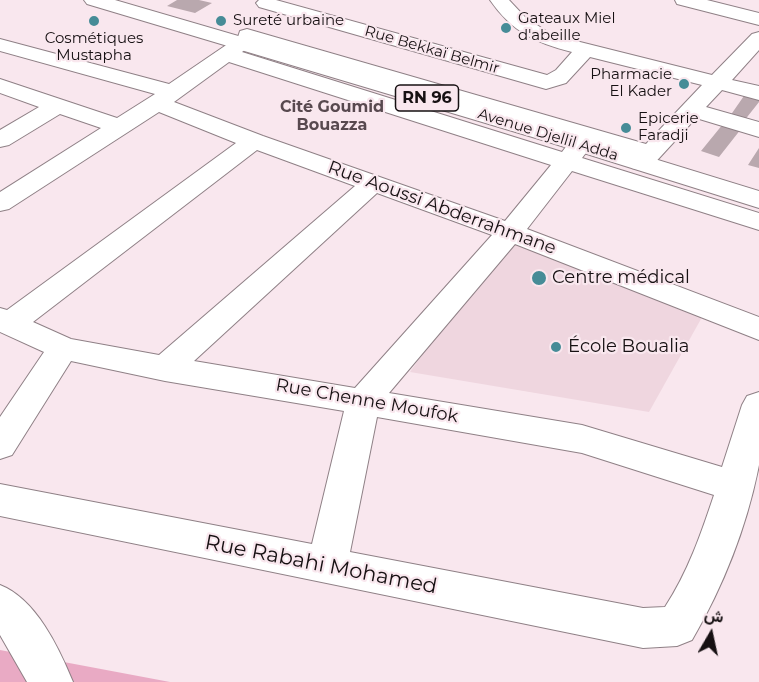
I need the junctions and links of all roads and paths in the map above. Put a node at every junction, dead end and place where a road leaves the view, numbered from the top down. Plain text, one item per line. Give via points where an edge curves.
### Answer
1 (94, 0) edge
2 (499, 0) edge
3 (684, 0) edge
4 (267, 2) edge
5 (759, 19) edge
6 (759, 38) edge
7 (238, 44) junction
8 (0, 45) edge
9 (586, 48) junction
10 (716, 82) junction
11 (0, 86) edge
12 (759, 93) edge
13 (165, 97) junction
14 (58, 105) junction
15 (692, 110) junction
16 (118, 126) junction
17 (759, 130) edge
18 (0, 140) edge
19 (254, 141) junction
20 (575, 153) junction
21 (646, 158) junction
22 (373, 183) junction
23 (759, 200) edge
24 (0, 203) edge
25 (759, 222) edge
26 (510, 232) junction
27 (4, 321) edge
28 (759, 329) edge
29 (63, 348) junction
30 (165, 369) junction
31 (364, 400) junction
32 (757, 417) edge
33 (0, 445) edge
34 (734, 486) junction
35 (0, 500) edge
36 (327, 566) junction
37 (0, 604) edge
38 (51, 682) edge

1 - 7 main road, Avenue Djellil Adda / RN 96
2 - 9 street via 534,34
3 - 5 street
4 - 7 street
4 - 9 street, Rue Bekkaï Belmir via 546,82 558,80
6 - 10 street
7 - 13 street
7 - 20 main road, Avenue Djellil Adda / RN 96
7 - 21 street, Avenue Djellil Adda
8 - 13 street, Rue Aoussi Abderrahmane
9 - 10 street
10 - 12 street
10 - 15 street
11 - 14 street
13 - 16 street
13 - 19 street, Rue Aoussi Abderrahmane
14 - 16 street
14 - 18 street
15 - 17 street
15 - 21 street
16 - 24 street
19 - 22 street, Rue Aoussi Abderrahmane
19 - 27 street
20 - 21 main road, Avenue Djellil Adda / RN 96
20 - 25 street, Avenue Djellil Adda
20 - 26 street
21 - 23 main road, Avenue Djellil Adda / RN 96
22 - 26 street, Rue Aoussi Abderrahmane
22 - 30 street
26 - 28 street, Rue Aoussi Abderrahmane
26 - 31 street
27 - 29 street, Rue Chenne Moufok
29 - 30 street, Rue Chenne Moufok
29 - 33 street
30 - 31 street, Rue Chenne Moufok
31 - 34 street, Rue Chenne Moufok via 582,439
31 - 36 street
32 - 34 street
34 - 36 street, Rue Rabahi Mohamed via 712,561 677,626 643,628
35 - 36 street, Rue Rabahi Mohamed
37 - 38 street via 20,627

